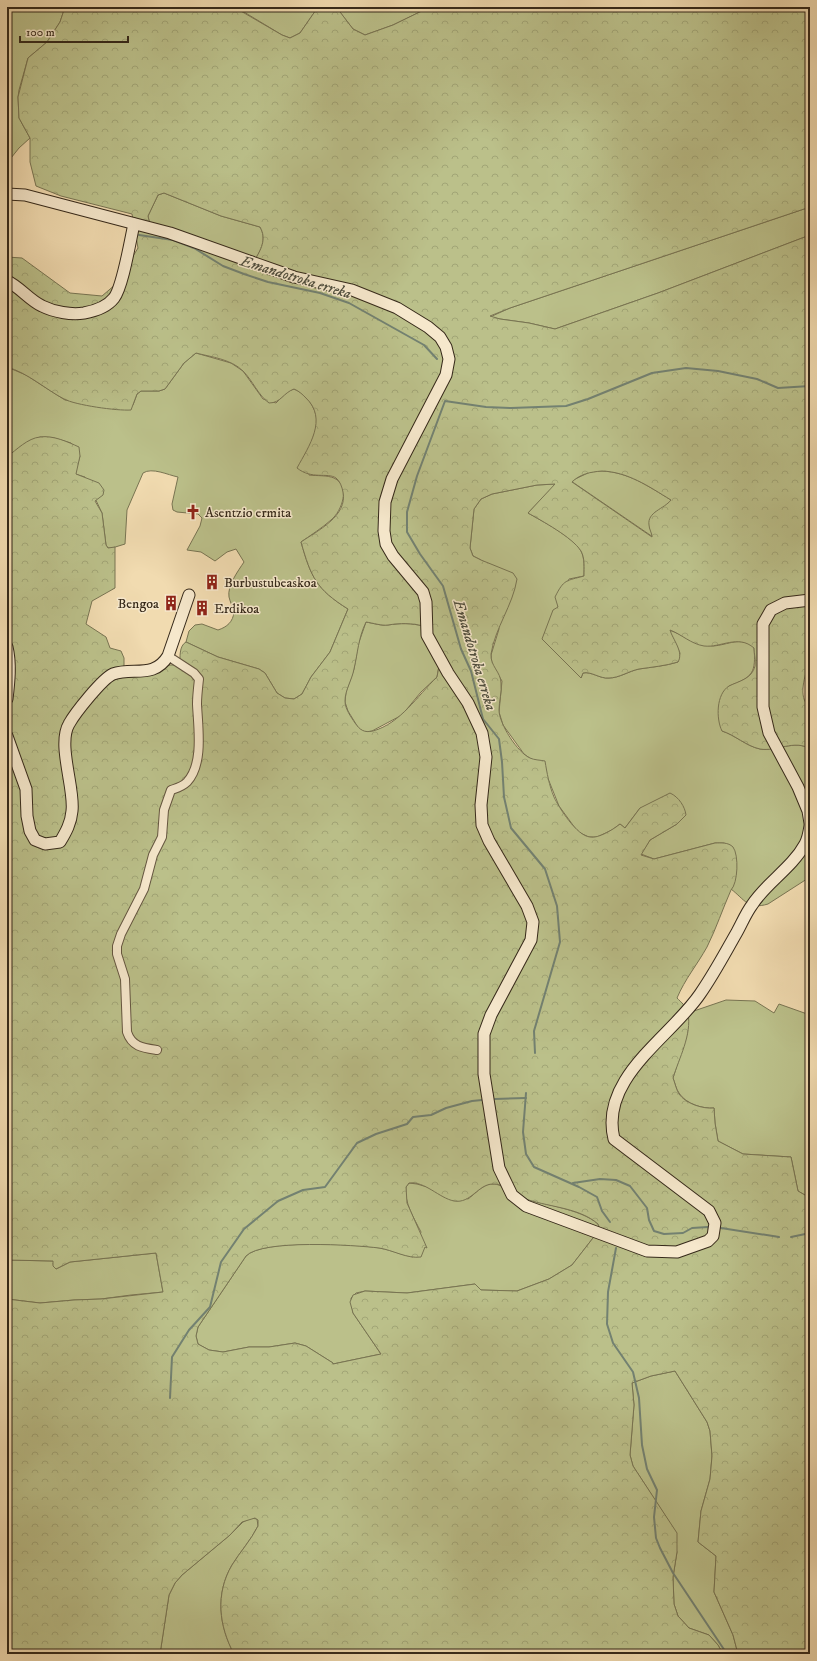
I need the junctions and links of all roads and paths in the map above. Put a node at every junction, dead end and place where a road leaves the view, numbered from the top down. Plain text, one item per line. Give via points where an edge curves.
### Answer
1 (7, 194) edge
2 (134, 224) junction
3 (7, 281) edge
4 (189, 595) dead end
5 (810, 600) edge
6 (7, 647) edge
7 (168, 656) junction
8 (7, 699) edge
9 (7, 736) edge
10 (810, 823) edge
11 (810, 826) edge
12 (157, 1050) dead end

1 - 2 street via 25,195
2 - 3 street via 119,288 113,299 92,312 77,314 49,310
2 - 11 street via 170,233 294,278 352,290 397,308 422,323 440,337 446,347 450,360 446,375 392,480 385,502 384,531 386,544 393,556 423,592 426,602 427,635 468,703 482,733 486,757 481,805 482,825 489,842 527,906 532,922 531,940 491,1015 484,1034 484,1074 499,1168 512,1195 526,1206 647,1251 677,1252 708,1241 713,1236 715,1223 709,1211 614,1139 614,1109 618,1095 636,1065 699,996 752,904 806,843
4 - 7 street
5 - 10 street via 786,603 771,610 763,624 763,707 769,733 798,787
6 - 8 street
7 - 9 street via 163,664 151,670 113,674 102,681 68,725 65,734 66,758 73,810 68,830 60,842 45,844 34,840 26,816 26,789
7 - 12 street via 199,679 197,760 187,782 171,790 168,796 162,837 153,855 144,889 117,946 125,979 127,1032 130,1040 136,1046

